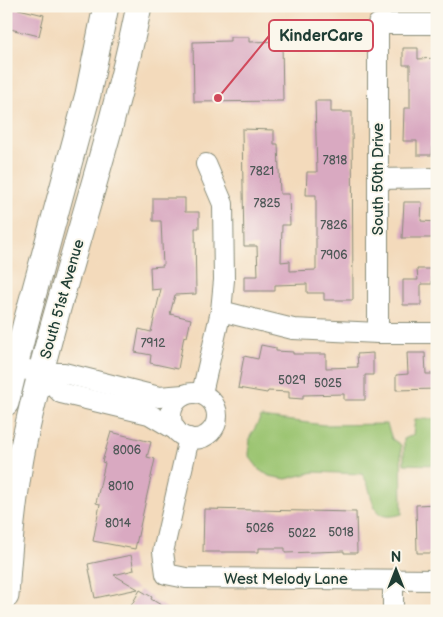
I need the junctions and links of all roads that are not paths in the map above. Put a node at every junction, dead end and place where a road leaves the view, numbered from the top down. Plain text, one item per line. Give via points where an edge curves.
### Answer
1 (106, 6) edge
2 (139, 6) edge
3 (437, 24) edge
4 (206, 164) dead end
5 (437, 178) edge
6 (378, 179) junction
7 (221, 311) junction
8 (378, 333) junction
9 (437, 333) edge
10 (10, 365) edge
11 (41, 373) junction
12 (193, 394) junction
13 (6, 403) edge
14 (182, 434) junction
15 (393, 580) junction
16 (437, 580) edge
17 (6, 596) edge
18 (393, 611) edge

1 - 10 main road, South 51st Avenue via 88,94
2 - 11 main road, South 51st Avenue via 102,157
3 - 6 street, South 50th Drive via 378,24
4 - 7 street via 223,204
5 - 6 street
6 - 8 street, South 50th Drive
7 - 8 street via 293,329
7 - 12 street
8 - 9 street
10 - 11 street
10 - 13 main road, South 51st Avenue
11 - 12 street via 64,373 159,396
11 - 14 street via 61,393 149,414
11 - 17 main road, South 51st Avenue via 19,470
12 - 14 street via 178,399 172,410 171,417
12 - 14 street via 216,406 217,423 206,436
14 - 15 street, West Melody Lane via 163,552 166,574 186,578
15 - 16 street, West Melody Lane
15 - 18 street

